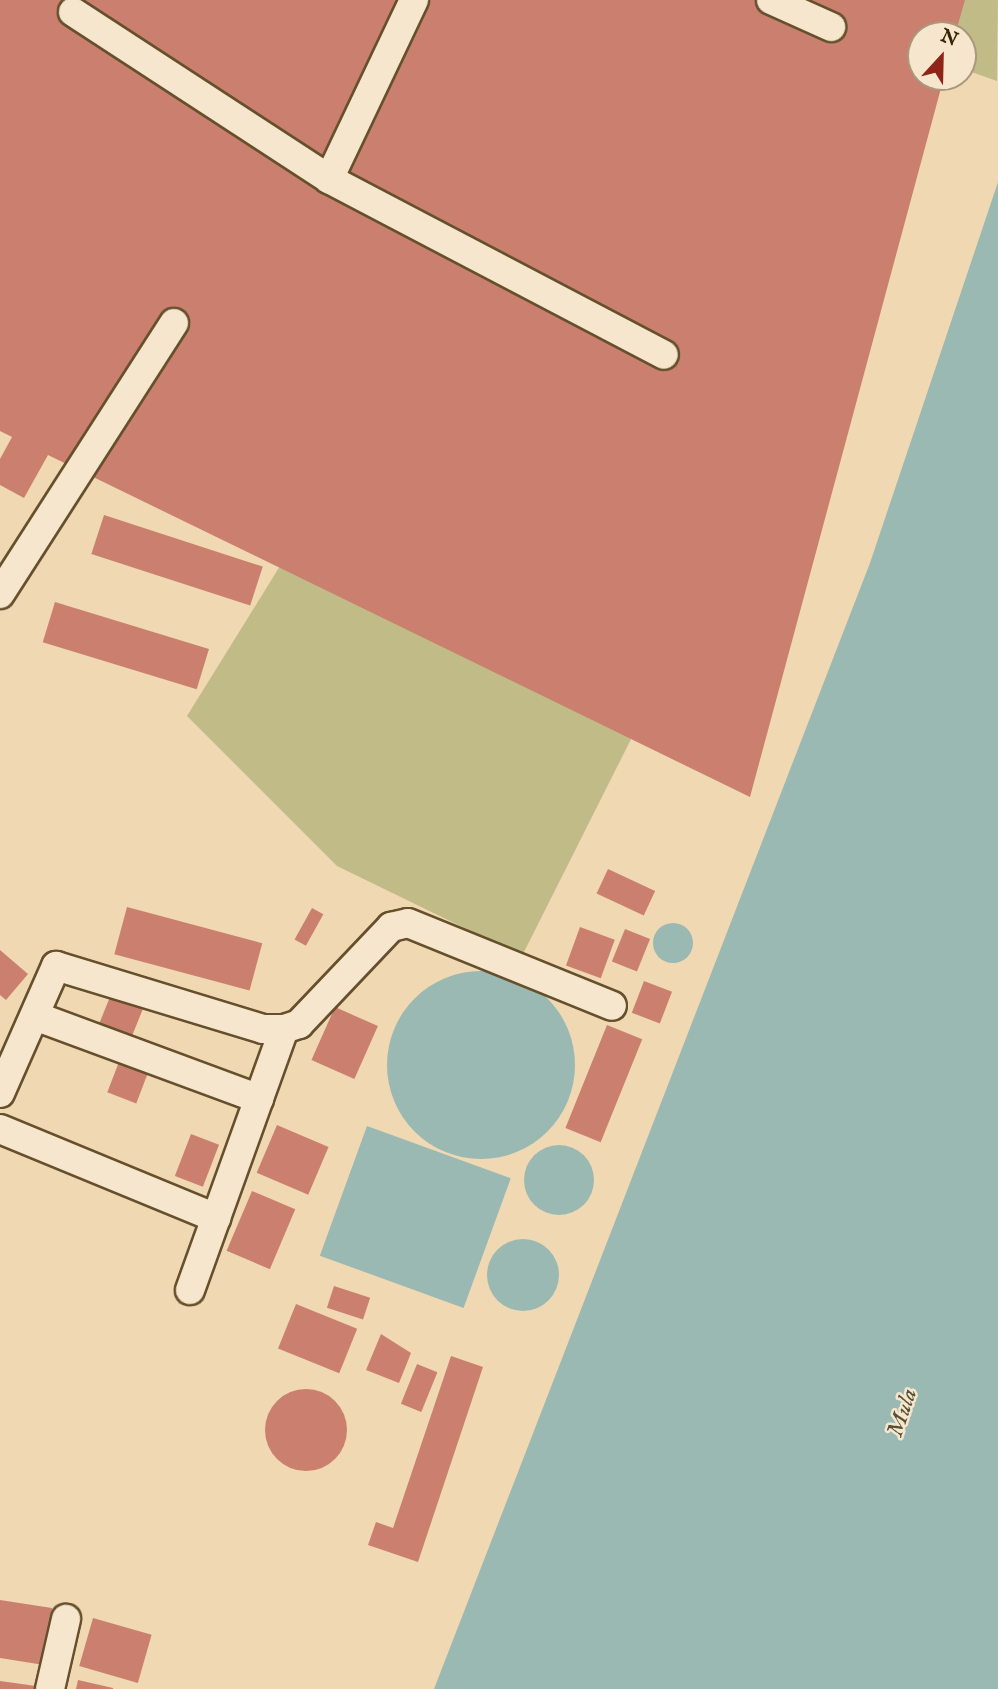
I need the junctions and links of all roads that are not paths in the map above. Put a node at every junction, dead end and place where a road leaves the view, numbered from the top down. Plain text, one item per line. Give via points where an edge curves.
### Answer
1 (415, 0) edge
2 (771, 0) edge
3 (73, 12) dead end
4 (831, 27) dead end
5 (329, 179) junction
6 (174, 323) dead end
7 (664, 355) dead end
8 (0, 594) edge
9 (612, 1006) dead end
10 (35, 1016) junction
11 (284, 1029) junction
12 (0, 1093) edge
13 (259, 1099) junction
14 (0, 1129) edge
15 (216, 1218) junction
16 (190, 1290) dead end
17 (66, 1619) dead end
18 (50, 1689) edge

1 - 5 street
2 - 4 street
3 - 5 street
5 - 7 street
6 - 8 street
9 - 11 street via 408,923 391,927 299,1024
10 - 11 street via 56,966 263,1029
10 - 12 street
10 - 13 street
11 - 13 street
13 - 15 street
14 - 15 street
15 - 16 street
17 - 18 street

